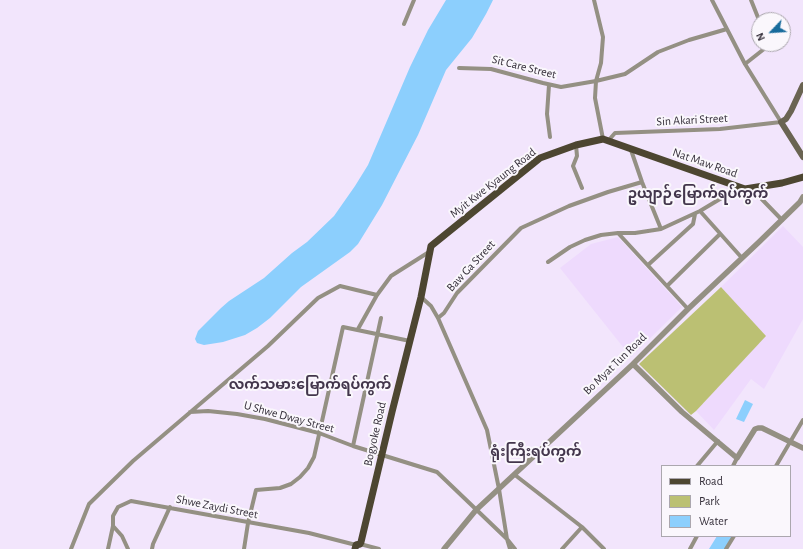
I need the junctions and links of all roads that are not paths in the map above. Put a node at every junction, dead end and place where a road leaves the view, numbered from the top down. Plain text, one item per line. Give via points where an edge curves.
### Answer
1 (414, 0) edge
2 (594, 0) edge
3 (712, 0) edge
4 (750, 0) edge
5 (755, 12) edge
6 (404, 24) dead end
7 (727, 29) junction
8 (760, 52) edge
9 (745, 64) junction
10 (459, 68) dead end
11 (596, 81) junction
12 (550, 84) junction
13 (803, 85) edge
14 (783, 121) junction
15 (550, 137) dead end
16 (605, 140) junction
17 (576, 145) junction
18 (631, 150) junction
19 (803, 157) edge
20 (803, 177) edge
21 (642, 182) junction
22 (740, 187) junction
23 (582, 188) dead end
24 (751, 188) junction
25 (803, 197) edge
26 (700, 211) junction
27 (695, 214) junction
28 (782, 220) junction
29 (661, 229) junction
30 (618, 233) junction
31 (720, 234) junction
32 (430, 252) junction
33 (742, 258) junction
34 (548, 262) dead end
35 (648, 265) junction
36 (667, 286) junction
37 (377, 295) junction
38 (421, 297) junction
39 (688, 308) junction
40 (380, 318) dead end
41 (438, 318) junction
42 (358, 329) junction
43 (378, 334) junction
44 (410, 341) junction
45 (633, 364) junction
46 (189, 412) junction
47 (803, 420) edge
48 (319, 433) junction
49 (718, 441) junction
50 (791, 441) junction
51 (353, 446) junction
52 (803, 448) edge
53 (382, 455) junction
54 (737, 458) junction
55 (698, 465) edge
56 (734, 465) edge
57 (777, 465) edge
58 (515, 475) junction
59 (499, 489) junction
60 (170, 507) junction
61 (476, 510) junction
62 (248, 523) junction
63 (113, 526) junction
64 (582, 527) junction
65 (696, 537) edge
66 (733, 537) edge
67 (506, 538) junction
68 (357, 546) edge
69 (71, 549) edge
70 (108, 549) edge
71 (128, 549) edge
72 (152, 549) edge
73 (244, 549) edge
74 (379, 549) edge
75 (444, 549) edge
76 (510, 549) edge
77 (515, 549) edge
78 (562, 549) edge
79 (604, 549) edge
80 (690, 549) edge
81 (726, 549) edge

1 - 6 street
2 - 11 street via 603,37 601,63
3 - 7 street
4 - 5 street
7 - 9 street
7 - 11 street, Sit Care Street via 658,52 625,74
8 - 9 street
9 - 14 street
10 - 12 street, Sit Care Street via 491,69
11 - 12 street, Sit Care Street via 561,87
11 - 16 street via 595,98
12 - 15 street via 547,114
13 - 14 main road via 791,111
14 - 16 street, Sin Akari Street via 720,129 615,133
14 - 19 main road
16 - 17 main road, Myit Kwe Kyaung Road
16 - 18 main road, Nat Maw Road
17 - 23 street via 577,156 573,166
17 - 32 main road, Myit Kwe Kyaung Road via 540,158 431,246
18 - 21 street
18 - 22 main road, Nat Maw Road
20 - 24 main road, Nat Maw Road
21 - 29 street
21 - 41 street, Baw Ga Street via 570,206 521,228 457,294
22 - 24 main road, Nat Maw Road
22 - 26 street
24 - 28 street
25 - 28 street, Bo Myat Tun Road
26 - 27 street
26 - 31 street
27 - 29 street
27 - 35 street via 693,224
28 - 33 street, Bo Myat Tun Road
29 - 30 street
30 - 34 street via 585,240
30 - 35 street
31 - 33 street
31 - 36 street
32 - 37 street via 391,276
32 - 38 main road, Bogyoke Road
33 - 39 street, Bo Myat Tun Road
35 - 36 street
36 - 39 street
37 - 42 street
37 - 46 street via 340,286 318,298 268,346
38 - 41 street via 431,306
38 - 44 main road, Bogyoke Road
39 - 45 street, Bo Myat Tun Road
40 - 43 street
41 - 59 street via 487,430
42 - 43 street
42 - 48 street via 343,327
43 - 44 street
43 - 51 street
44 - 53 main road, Bogyoke Road
45 - 49 street via 682,412
45 - 58 street, Bo Myat Tun Road
46 - 48 street, U Shwe Dway Street via 237,414
46 - 69 street via 89,504
47 - 50 street
48 - 51 street, U Shwe Dway Street
48 - 62 street via 314,457 300,477 280,488 256,490
49 - 54 street
49 - 55 street
50 - 52 street
50 - 54 street via 762,428 755,429
50 - 57 street
51 - 53 street, U Shwe Dway Street
53 - 61 street, U Shwe Dway Street via 437,472
53 - 68 main road, Bogyoke Road
54 - 56 street
58 - 59 street, Bo Myat Tun Road
58 - 64 street
59 - 61 street, Bo Myat Tun Road
59 - 67 street
60 - 62 street, Shwe Zaydi Street
60 - 63 street, Shwe Zaydi Street via 131,501 118,507 113,516
60 - 72 street
61 - 67 street, U Shwe Dway Street
61 - 75 street, Bo Myat Tun Road
62 - 68 street, Shwe Zaydi Street via 310,533
62 - 73 street
63 - 70 street, Shwe Zaydi Street
63 - 71 street via 122,536
64 - 78 street
64 - 79 street
65 - 80 street
66 - 81 street
67 - 76 street
67 - 77 street, U Shwe Dway Street
68 - 74 street, Shwe Zaydi Street

